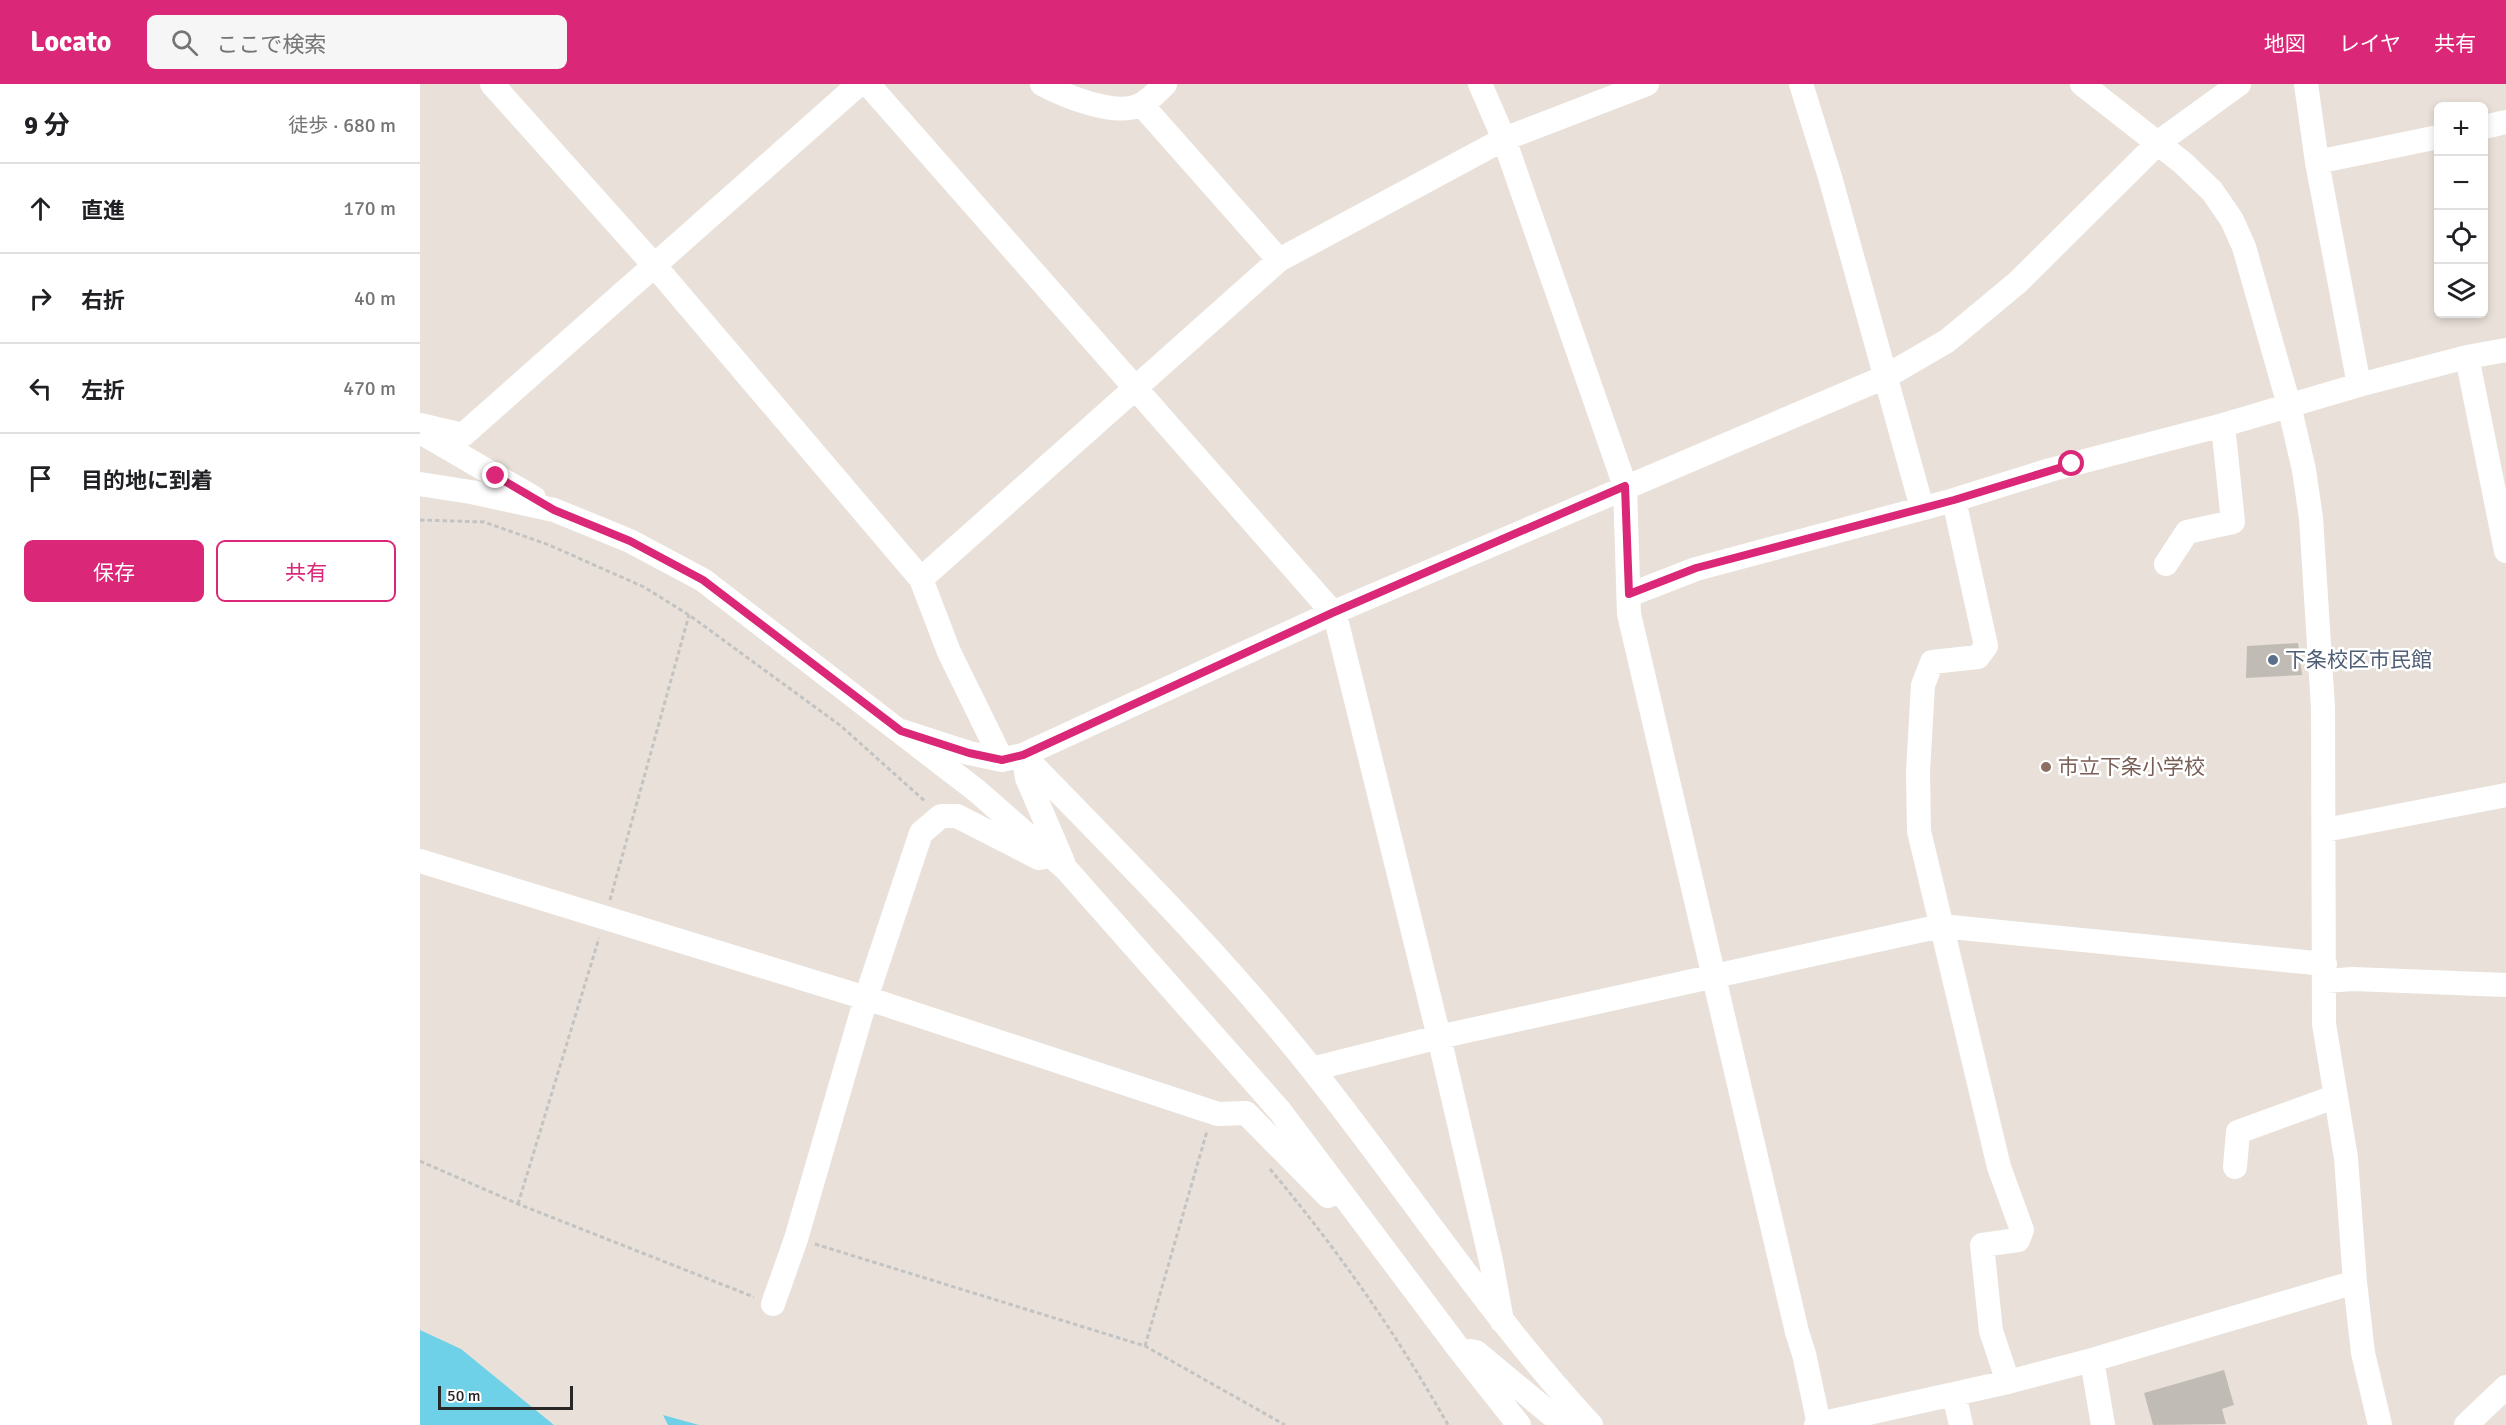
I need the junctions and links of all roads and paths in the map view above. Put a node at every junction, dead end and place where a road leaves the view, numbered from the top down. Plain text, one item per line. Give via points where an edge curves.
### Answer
1 (492, 84) edge
2 (859, 84) edge
3 (868, 84) edge
4 (1042, 84) edge
5 (1165, 84) edge
6 (1480, 84) edge
7 (1647, 84) edge
8 (1801, 84) edge
9 (2082, 84) edge
10 (2239, 84) edge
11 (2306, 84) edge
12 (1104, 95) edge
13 (1142, 105) junction
14 (2506, 122) edge
15 (2488, 126) edge
16 (2434, 138) edge
17 (1504, 139) junction
18 (2159, 142) junction
19 (2317, 162) junction
20 (1279, 260) junction
21 (654, 266) junction
22 (2506, 350) edge
23 (2467, 357) junction
24 (1885, 377) junction
25 (2359, 385) junction
26 (1135, 388) junction
27 (2289, 405) junction
28 (420, 425) edge
29 (2223, 425) junction
30 (420, 431) edge
31 (420, 484) edge
32 (1625, 486) junction
33 (1954, 500) junction
34 (1922, 508) junction
35 (554, 510) junction
36 (420, 520) edge
37 (2506, 551) edge
38 (2166, 564) dead end
39 (921, 579) junction
40 (1629, 594) junction
41 (1332, 613) junction
42 (901, 731) junction
43 (1012, 758) junction
44 (2506, 795) edge
45 (941, 816) junction
46 (2325, 830) junction
47 (420, 861) edge
48 (1059, 862) junction
49 (1941, 926) junction
50 (2325, 973) junction
51 (1713, 975) junction
52 (2506, 985) edge
53 (866, 998) junction
54 (1439, 1037) junction
55 (1312, 1069) junction
56 (2336, 1099) junction
57 (1218, 1114) junction
58 (420, 1161) edge
59 (2235, 1167) dead end
60 (1269, 1168) dead end
61 (1369, 1230) junction
62 (796, 1239) junction
63 (2355, 1282) junction
64 (773, 1304) joint
65 (1502, 1321) junction
66 (1145, 1346) junction
67 (1458, 1349) junction
68 (2092, 1360) junction
69 (2008, 1382) junction
70 (2506, 1388) edge
71 (1954, 1394) junction
72 (1817, 1424) edge
73 (1285, 1425) edge
74 (1448, 1425) edge
75 (1519, 1425) edge
76 (1564, 1425) edge
77 (1591, 1425) edge
78 (1962, 1425) edge
79 (2103, 1425) edge
80 (2380, 1425) edge
81 (2466, 1425) edge

1 - 21 street
2 - 21 street
3 - 26 street
4 - 12 street via 1072,99
5 - 13 street
6 - 17 street
7 - 17 street
8 - 24 street
9 - 18 street
10 - 18 street
11 - 19 street
12 - 13 street via 1133,107
13 - 20 street
14 - 15 street
16 - 19 street
17 - 20 street
17 - 32 street
18 - 24 street via 2018,282 1947,341
18 - 27 street via 2212,191 2232,220 2244,247
19 - 25 street
20 - 26 street
21 - 28 street via 463,435
21 - 39 street
22 - 23 street
23 - 25 street
23 - 37 street
24 - 32 street
24 - 34 street
25 - 27 street
26 - 39 street
26 - 41 street
27 - 29 street
27 - 46 street via 2311,518 2323,708
29 - 33 street via 2050,470
29 - 38 street via 2233,522 2187,532
30 - 35 street
31 - 35 street
32 - 40 street
32 - 41 street
33 - 34 street
33 - 49 street via 1986,646 1978,657 1932,663 1923,685 1919,831
34 - 40 street via 1696,568
35 - 42 street via 630,541 703,580
36 - 45 path via 484,522 549,545 644,587 689,615 841,726
39 - 43 street via 949,652
40 - 51 street via 1629,614
41 - 43 street
41 - 54 street
42 - 43 street via 969,753
42 - 48 street
43 - 48 street via 1027,778
43 - 55 street via 1214,952
44 - 46 street
45 - 48 street via 957,816 1039,858
45 - 53 street via 921,833
46 - 50 street
47 - 53 street
48 - 61 street via 1280,1111
49 - 50 street
49 - 51 street
49 - 69 street via 2000,1167 2022,1230 2018,1240 1982,1245 1991,1331
50 - 52 street via 2353,979
50 - 56 street via 2324,1024
51 - 54 street
51 - 72 street via 1804,1354
53 - 57 street
53 - 62 street
54 - 55 street
54 - 65 street
55 - 65 street
56 - 59 street via 2238,1132
56 - 63 street via 2346,1158
57 - 61 street via 1246,1113 1344,1213
57 - 66 path via 1209,1125 1200,1153
58 - 64 path via 518,1204
60 - 74 path via 1329,1241 1410,1359
61 - 67 street
62 - 64 street
62 - 66 path
63 - 68 street
63 - 80 street via 2363,1353
65 - 77 street
66 - 73 path
67 - 75 street
67 - 76 street via 1476,1352
68 - 69 street
68 - 79 street
69 - 71 street
70 - 81 street
71 - 72 street
71 - 78 street

